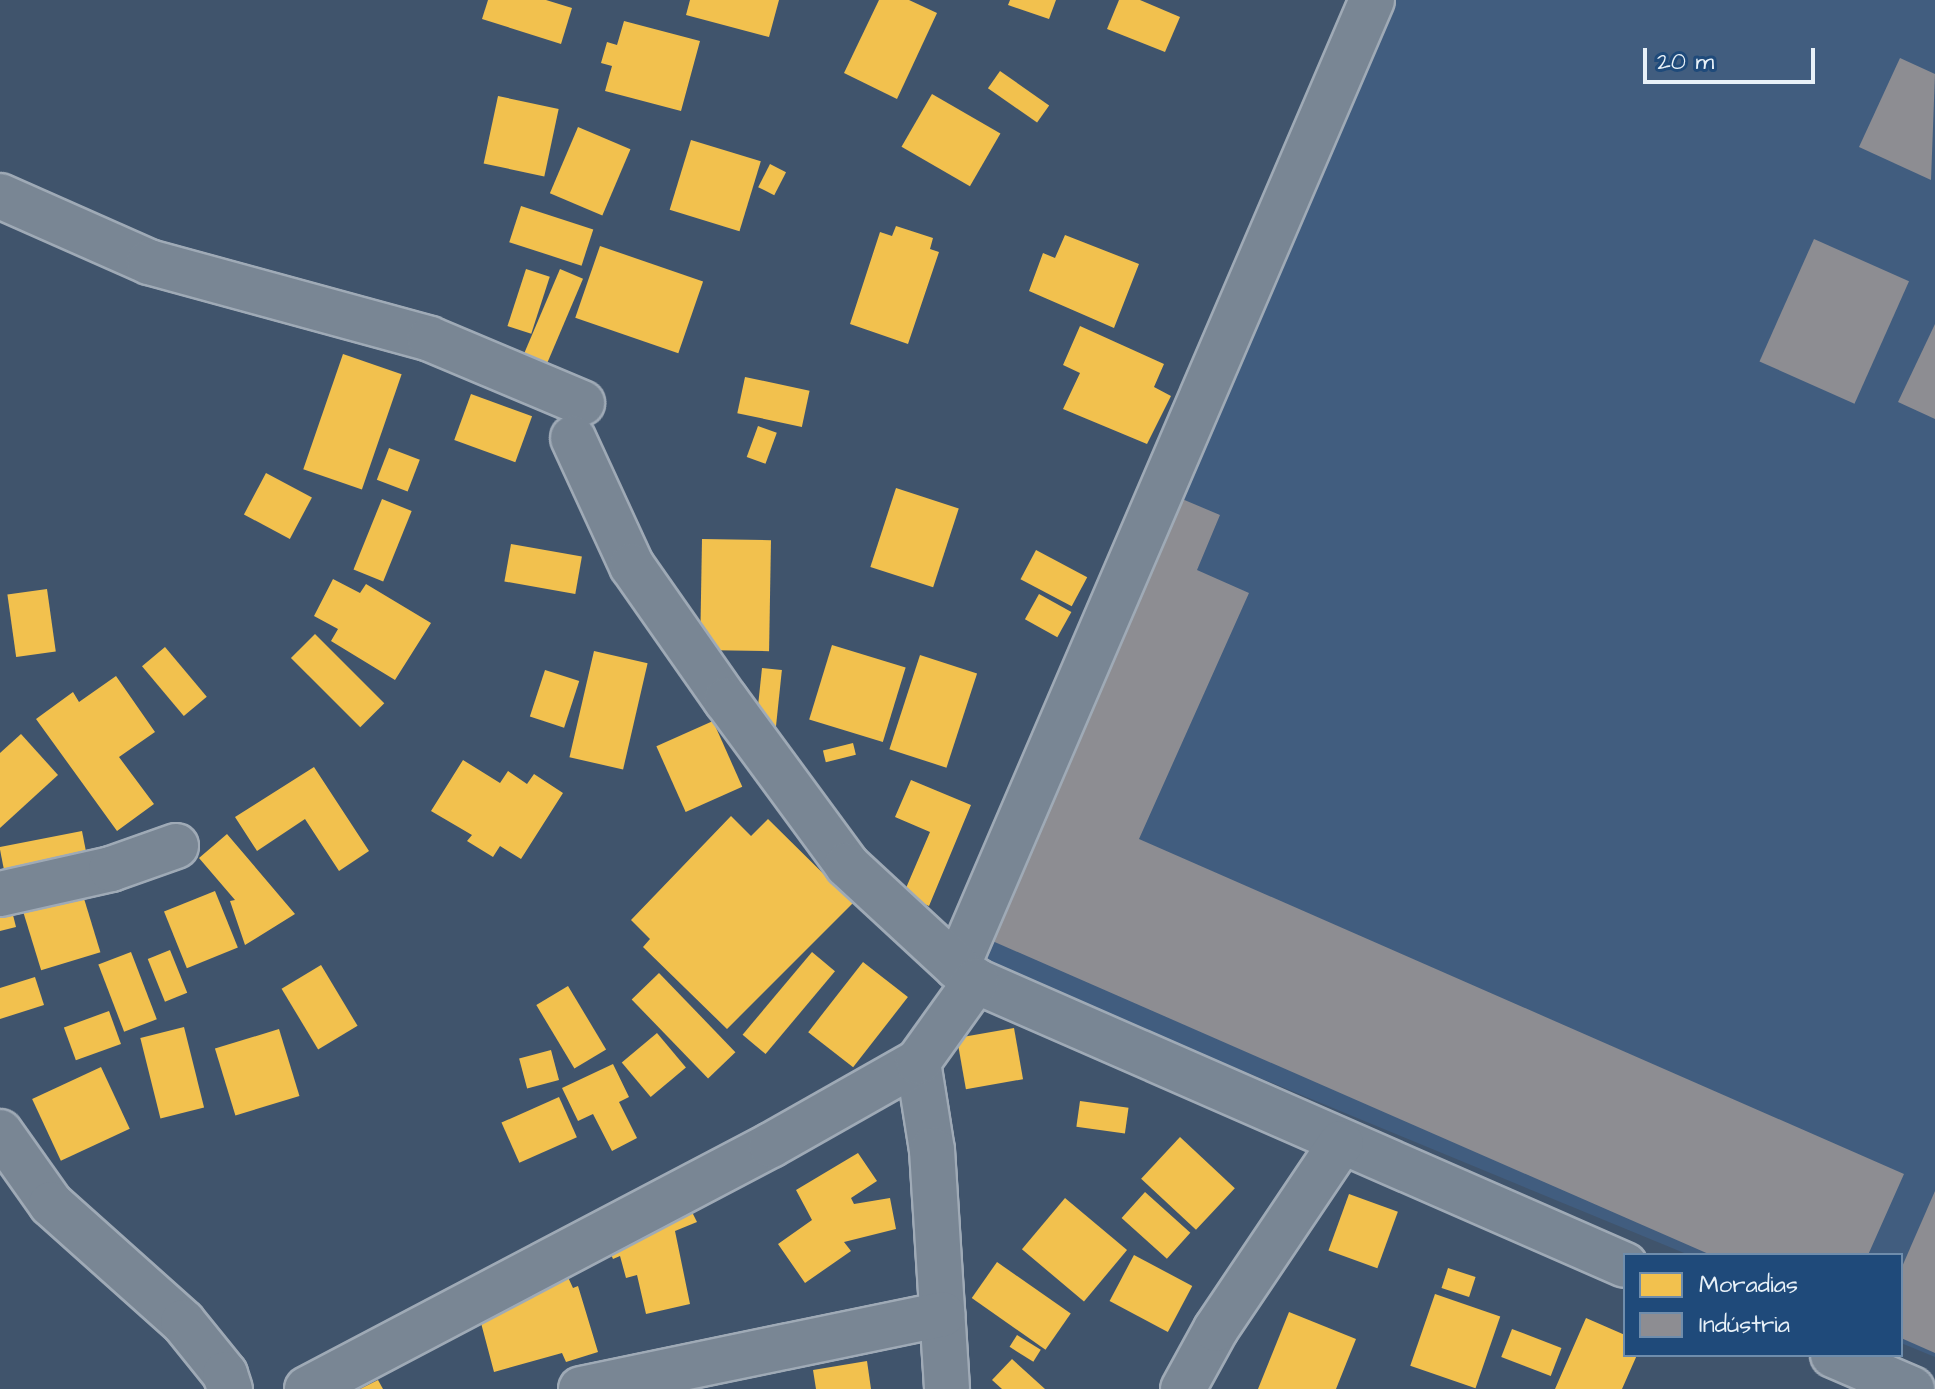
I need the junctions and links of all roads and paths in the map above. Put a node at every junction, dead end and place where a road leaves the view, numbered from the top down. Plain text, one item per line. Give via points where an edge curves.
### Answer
1 (1372, 0) edge
2 (0, 196) edge
3 (176, 846) dead end
4 (0, 894) edge
5 (966, 974) junction
6 (918, 1062) junction
7 (0, 1132) edge
8 (1341, 1143) junction
9 (1623, 1264) edge
10 (942, 1314) junction
11 (1838, 1357) edge
12 (230, 1389) edge
13 (307, 1389) edge
14 (581, 1389) edge
15 (947, 1389) edge
16 (1183, 1389) edge
17 (1912, 1389) edge

1 - 5 street
2 - 5 street via 149,262 430,339 578,420 632,566 847,865
3 - 4 street via 111,869
5 - 6 street
5 - 8 street
6 - 10 street via 932,1150
6 - 13 street
7 - 12 street via 51,1204 183,1322 225,1374
8 - 9 street
8 - 16 street via 1216,1329
10 - 14 street
10 - 15 street
11 - 17 street

